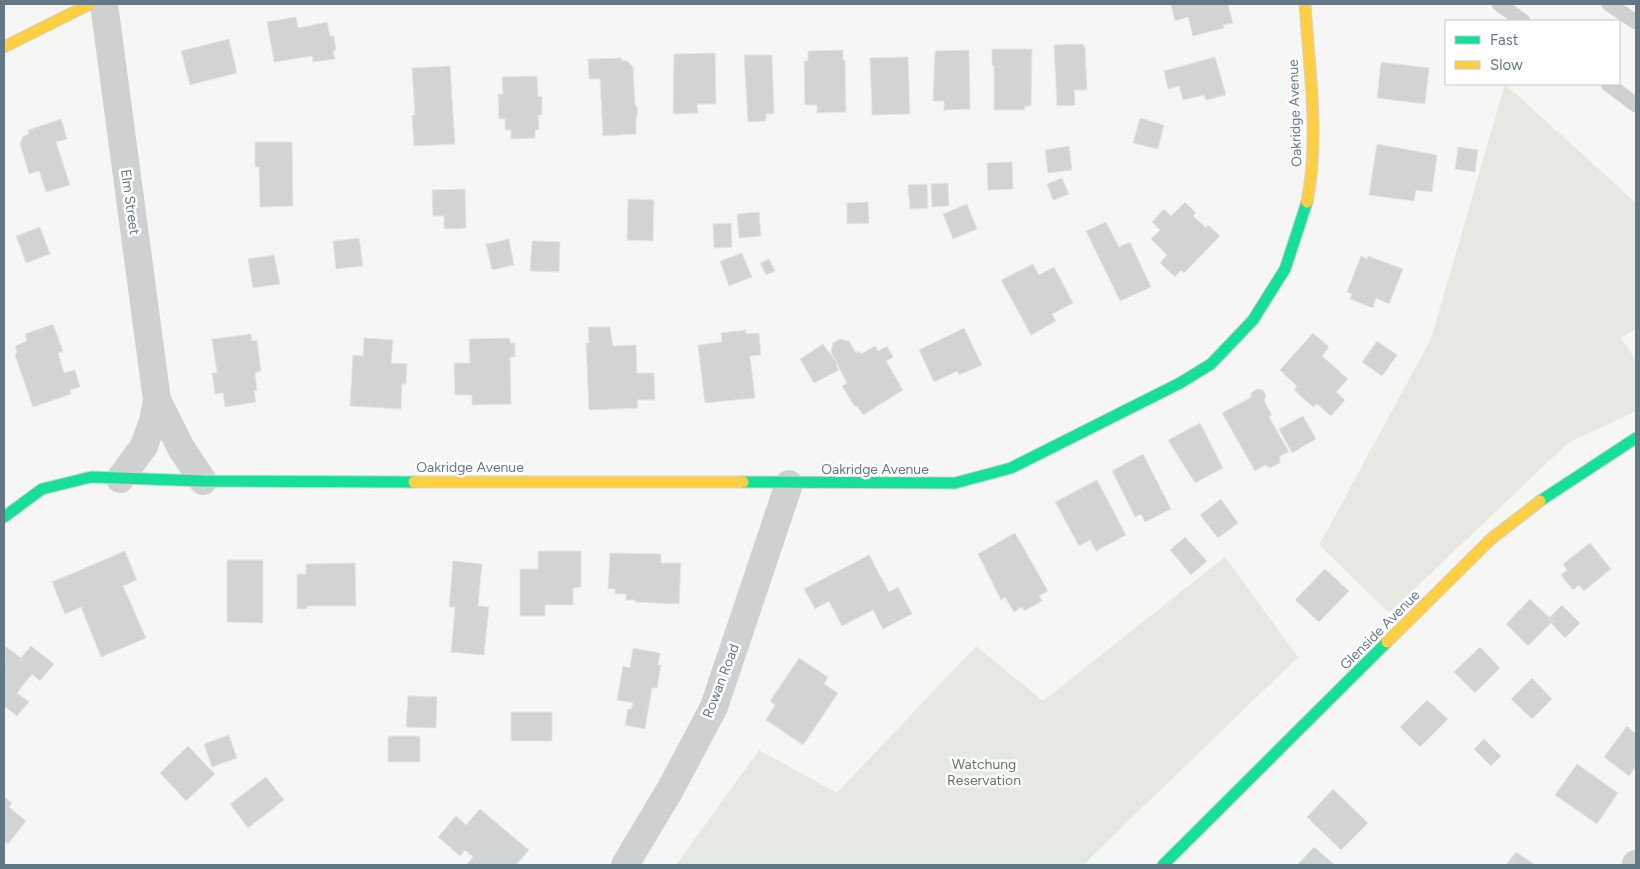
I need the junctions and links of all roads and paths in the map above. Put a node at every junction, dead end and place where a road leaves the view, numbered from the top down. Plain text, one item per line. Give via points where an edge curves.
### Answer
1 (90, 4) edge
2 (104, 4) edge
3 (1305, 4) edge
4 (1500, 4) edge
5 (1609, 4) edge
6 (1522, 20) edge
7 (1636, 22) edge
8 (4, 47) edge
9 (1609, 85) edge
10 (1636, 105) edge
11 (156, 400) junction
12 (1636, 438) edge
13 (120, 479) junction
14 (203, 480) junction
15 (789, 484) junction
16 (4, 517) edge
17 (625, 865) edge
18 (1164, 865) edge

1 - 8 street
2 - 11 street, Elm Street
3 - 15 street, Oakridge Avenue via 1313,152 1305,212 1288,262 1270,296 1233,344 1211,364 1180,383 1011,468 955,483
4 - 6 lane
5 - 7 lane
9 - 10 lane
11 - 13 street, Elm Street via 144,446
11 - 14 street, Elm Street via 181,448
12 - 18 street, Glenside Avenue via 1554,490 1491,539
13 - 14 street, Oakridge Avenue
13 - 16 street, Oakridge Avenue via 91,477 42,489
14 - 15 street, Oakridge Avenue
15 - 17 street, Rowan Road via 714,707

